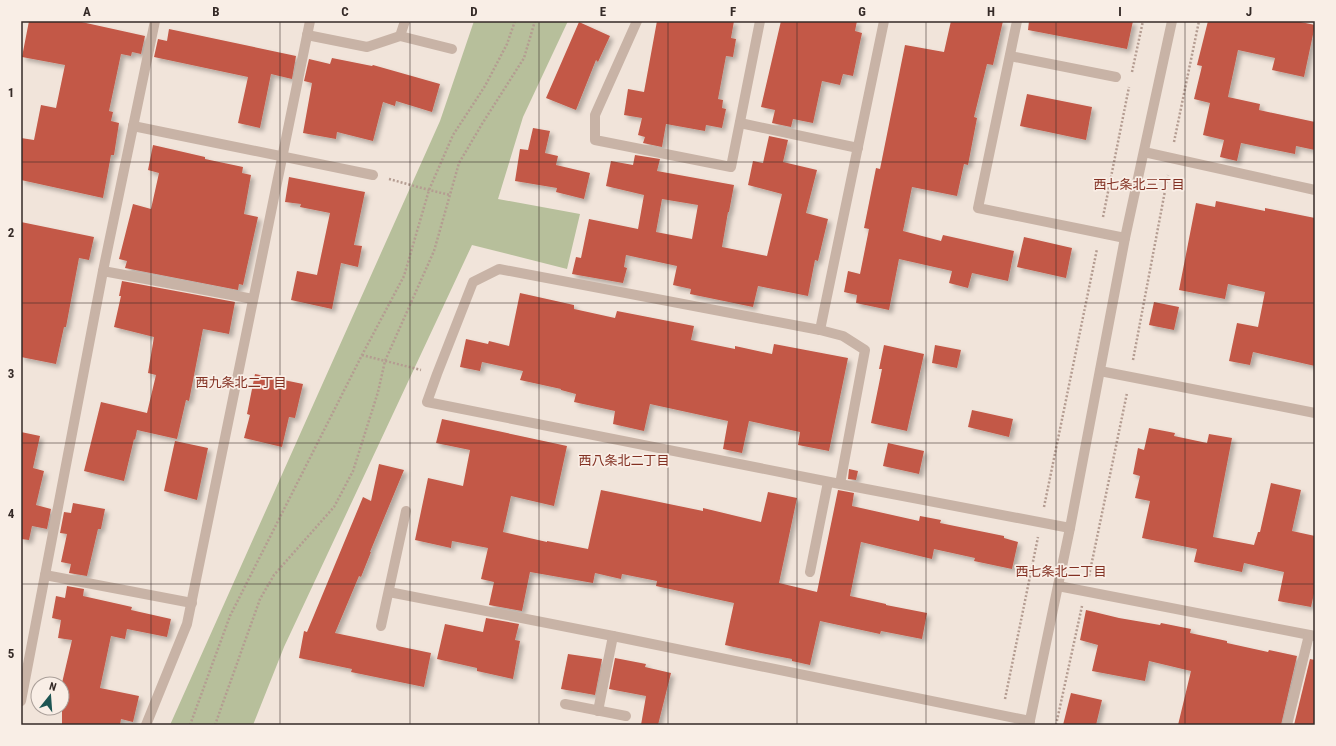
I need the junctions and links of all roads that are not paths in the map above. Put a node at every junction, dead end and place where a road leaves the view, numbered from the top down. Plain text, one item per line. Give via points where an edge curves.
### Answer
1 (154, 21) edge
2 (310, 21) edge
3 (405, 21) edge
4 (638, 21) edge
5 (760, 21) edge
6 (884, 21) edge
7 (1017, 21) edge
8 (1172, 21) edge
9 (307, 35) junction
10 (400, 36) junction
11 (452, 49) dead end
12 (1010, 56) junction
13 (1116, 77) dead end
14 (740, 123) junction
15 (133, 126) junction
16 (858, 148) junction
17 (1144, 152) junction
18 (282, 156) junction
19 (373, 175) road end
20 (1315, 190) edge
21 (1125, 238) junction
22 (103, 270) junction
23 (253, 299) junction
24 (820, 330) junction
25 (1100, 371) junction
26 (1315, 413) edge
27 (828, 482) junction
28 (840, 484) junction
29 (406, 511) dead end
30 (1070, 528) junction
31 (810, 572) dead end
32 (45, 575) junction
33 (1058, 586) junction
34 (389, 592) junction
35 (192, 603) junction
36 (382, 626) dead end
37 (1312, 635) edge
38 (613, 636) junction
39 (21, 701) edge
40 (565, 704) dead end
41 (598, 711) junction
42 (626, 716) dead end
43 (1029, 723) edge
44 (146, 725) edge
45 (1287, 725) edge

1 - 15 street
2 - 9 street
3 - 10 street
4 - 14 street via 595,116 595,140 731,167
5 - 14 street
6 - 16 street
7 - 12 street
8 - 17 street
9 - 10 street via 367,47
9 - 18 street
10 - 11 street
12 - 13 street
12 - 21 street via 978,208
14 - 16 street
15 - 18 street
15 - 22 street
16 - 24 street
17 - 20 street
17 - 21 street
18 - 19 street
18 - 23 street
21 - 25 street
22 - 23 street
22 - 32 street
23 - 35 street
24 - 27 street via 499,269 473,282 427,402
24 - 28 street via 843,336 866,350
25 - 26 street
25 - 30 street
27 - 28 street
27 - 31 street
28 - 30 street
29 - 34 street
30 - 33 street
32 - 35 street
32 - 39 street
33 - 37 street
33 - 43 street
34 - 36 street
34 - 38 street
35 - 44 street via 188,624
37 - 45 street
38 - 41 street
38 - 43 street via 1002,715
40 - 41 street
41 - 42 street

